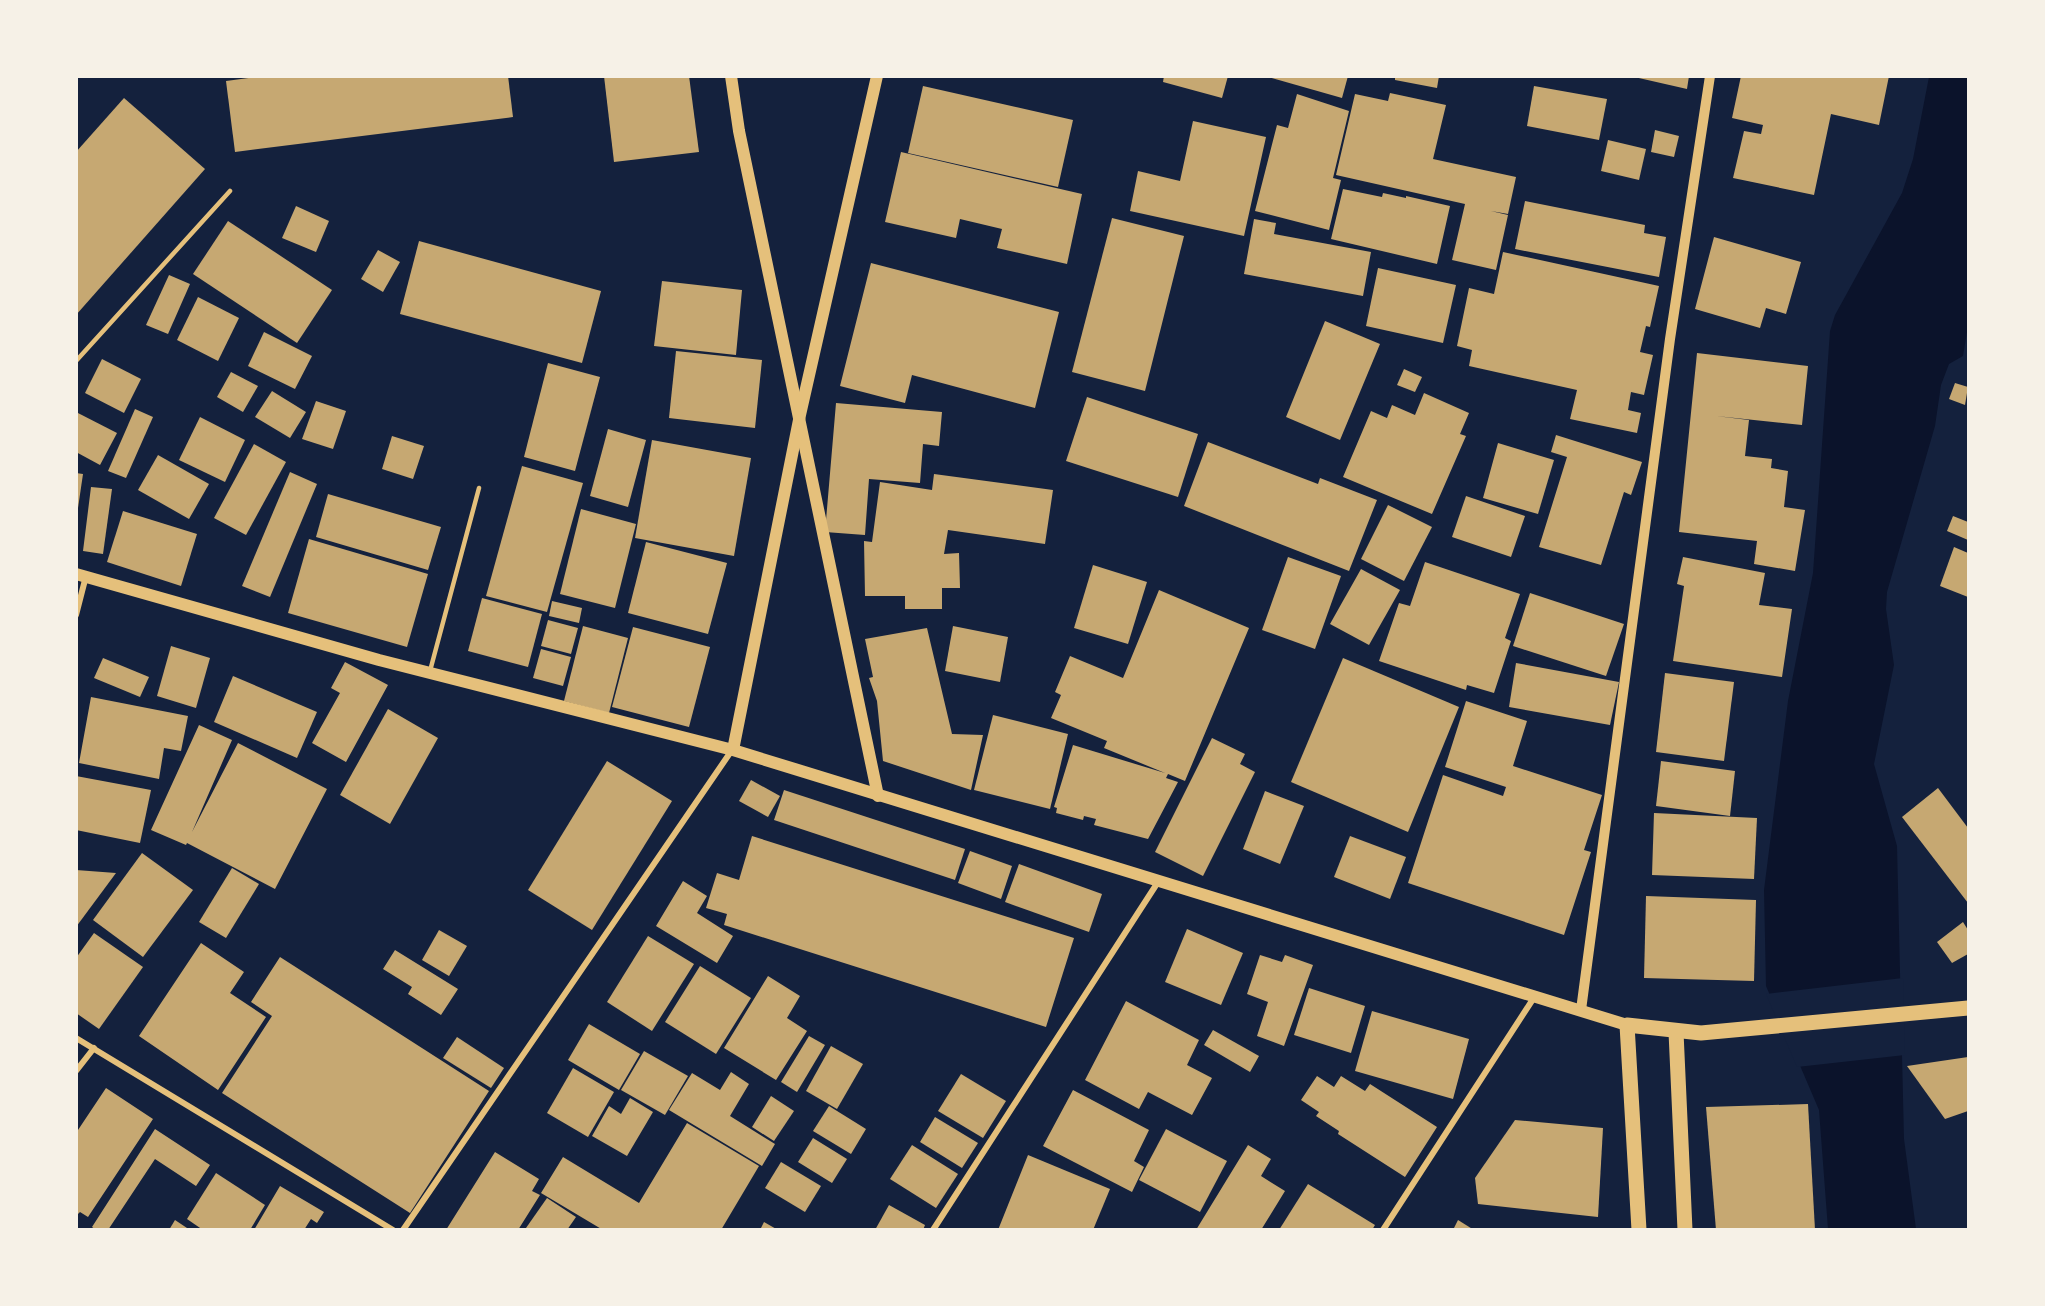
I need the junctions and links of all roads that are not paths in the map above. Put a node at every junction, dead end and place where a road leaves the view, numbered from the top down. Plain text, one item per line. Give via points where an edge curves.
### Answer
1 (731, 76) edge
2 (877, 76) edge
3 (1710, 76) edge
4 (230, 191) dead end
5 (76, 362) edge
6 (800, 415) junction
7 (478, 488) dead end
8 (81, 575) edge
9 (76, 615) edge
10 (429, 672) junction
11 (732, 750) junction
12 (878, 796) junction
13 (1158, 882) junction
14 (1535, 995) junction
15 (1968, 1008) edge
16 (1581, 1010) junction
17 (1627, 1025) junction
18 (1676, 1032) junction
19 (76, 1038) edge
20 (94, 1048) junction
21 (76, 1071) edge
22 (393, 1230) edge
23 (403, 1230) edge
24 (933, 1230) edge
25 (1383, 1230) edge
26 (1639, 1230) edge
27 (1685, 1230) edge

1 - 6 main road via 739,131
2 - 6 main road
3 - 16 street via 1668,351
4 - 5 lane
6 - 11 main road
6 - 12 main road
7 - 10 lane
8 - 9 street
8 - 10 main road
10 - 11 main road
11 - 12 main road
11 - 23 street
12 - 13 main road
13 - 14 main road
13 - 24 street
14 - 16 main road
14 - 25 street
15 - 18 main road via 1734,1031
16 - 17 main road
17 - 18 main road
17 - 26 main road
18 - 27 main road
19 - 20 street
20 - 21 street
20 - 22 street

